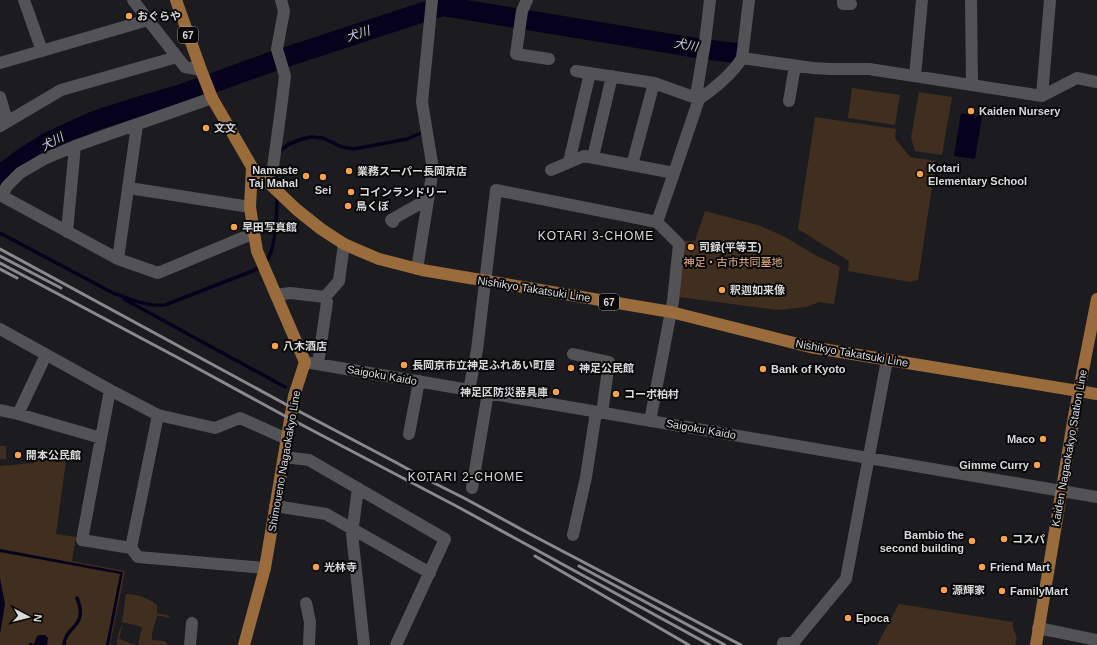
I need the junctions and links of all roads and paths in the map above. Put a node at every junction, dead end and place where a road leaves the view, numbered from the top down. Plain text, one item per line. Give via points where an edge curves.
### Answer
1 (24, 0) edge
2 (133, 0) edge
3 (176, 0) edge
4 (281, 0) edge
5 (432, 0) edge
6 (710, 0) edge
7 (749, 0) edge
8 (922, 0) edge
9 (971, 0) edge
10 (1050, 0) edge
11 (525, 6) edge
12 (148, 20) junction
13 (42, 51) junction
14 (177, 57) junction
15 (742, 58) junction
16 (549, 59) dead end
17 (0, 63) edge
18 (795, 66) junction
19 (576, 71) dead end
20 (590, 73) junction
21 (202, 74) junction
22 (612, 76) junction
23 (915, 76) junction
24 (1097, 82) edge
25 (654, 83) junction
26 (972, 84) junction
27 (211, 96) junction
28 (1042, 96) junction
29 (0, 97) edge
30 (699, 99) junction
31 (789, 101) dead end
32 (3, 123) edge
33 (137, 124) junction
34 (75, 146) junction
35 (593, 157) junction
36 (569, 162) junction
37 (632, 165) junction
38 (252, 167) junction
39 (551, 170) dead end
40 (674, 173) junction
41 (266, 180) junction
42 (129, 188) junction
43 (428, 199) junction
44 (250, 207) junction
45 (393, 222) dead end
46 (657, 222) junction
47 (67, 232) junction
48 (254, 233) junction
49 (344, 244) junction
50 (118, 259) junction
51 (417, 269) junction
52 (485, 281) junction
53 (276, 295) junction
54 (326, 297) junction
55 (1097, 299) edge
56 (671, 312) junction
57 (0, 329) edge
58 (1094, 332) edge
59 (46, 354) junction
60 (573, 354) dead end
61 (887, 360) junction
62 (305, 362) junction
63 (318, 364) junction
64 (419, 381) junction
65 (110, 390) junction
66 (469, 390) junction
67 (1078, 391) junction
68 (488, 393) junction
69 (1097, 394) edge
70 (0, 410) edge
71 (599, 412) junction
72 (18, 414) junction
73 (158, 416) junction
74 (650, 421) junction
75 (409, 434) dead end
76 (101, 438) junction
77 (287, 439) junction
78 (284, 457) junction
79 (869, 458) junction
80 (358, 488) junction
81 (472, 488) dead end
82 (1061, 491) junction
83 (1097, 497) edge
84 (275, 506) junction
85 (353, 529) junction
86 (573, 535) dead end
87 (131, 548) junction
88 (265, 568) junction
89 (430, 573) junction
90 (306, 603) dead end
91 (192, 623) dead end
92 (1038, 628) junction
93 (1097, 640) edge
94 (784, 643) dead end
95 (190, 645) edge
96 (244, 645) edge
97 (309, 645) edge
98 (364, 645) edge
99 (396, 645) edge
100 (1036, 645) edge

1 - 13 street
2 - 12 street
3 - 21 main road, Nishikyo Takatsuki Line / 67
4 - 41 street via 284,11 277,49 285,76 273,167
5 - 43 street via 422,102 433,169
6 - 30 street via 697,90
7 - 15 street
8 - 23 street
9 - 26 street
10 - 28 street
11 - 16 street via 516,54
12 - 13 street
12 - 14 street
13 - 17 street
14 - 21 street via 185,67
14 - 32 street via 61,90
15 - 18 street
15 - 30 street via 737,67
18 - 23 street via 830,70 869,69
18 - 31 street
19 - 20 street
20 - 22 street
20 - 36 street
21 - 27 main road, Nishikyo Takatsuki Line / 67
22 - 25 street
22 - 35 street
23 - 26 street
24 - 28 street via 1077,78
25 - 30 street
25 - 37 street
26 - 28 street
27 - 33 street
27 - 38 main road, Nishikyo Takatsuki Line / 67
29 - 32 street
30 - 40 street
33 - 34 street
33 - 42 street
34 - 47 street
34 - 47 street via 20,173 7,186 2,196
35 - 36 street via 584,156
35 - 37 street
36 - 39 street
37 - 40 street
38 - 41 main road, Nishikyo Takatsuki Line / 67
38 - 44 main road
40 - 46 street
41 - 49 main road, Nishikyo Takatsuki Line / 67 via 296,209
42 - 44 street
42 - 50 street
43 - 45 street via 391,220
43 - 51 street
44 - 48 main road
46 - 52 street via 496,190
46 - 56 street via 679,244
47 - 50 street
48 - 50 street via 158,273
48 - 53 main road via 257,251
49 - 51 main road, Nishikyo Takatsuki Line / 67 via 379,259
49 - 54 street via 339,281
51 - 52 main road, Nishikyo Takatsuki Line / 67
52 - 56 main road, Nishikyo Takatsuki Line / 67
52 - 66 street via 477,350
53 - 54 street via 290,293
53 - 62 main road
54 - 63 street
55 - 58 main road, Kaiden Nagaokakyo Station Line
56 - 61 main road, Nishikyo Takatsuki Line / 67 via 810,347
56 - 74 street
57 - 59 street
58 - 67 main road, Kaiden Nagaokakyo Station Line
59 - 65 street
59 - 72 street
60 - 71 street via 610,362
61 - 67 main road, Nishikyo Takatsuki Line / 67
61 - 79 street
62 - 63 street, Saigoku Kaido
62 - 77 main road, Shimoueno Nagaokakyo Line via 294,396
63 - 64 street, Saigoku Kaido
64 - 66 street, Saigoku Kaido
64 - 75 street
65 - 73 street
65 - 76 street
66 - 68 street, Saigoku Kaido
67 - 69 main road, Nishikyo Takatsuki Line / 67
67 - 82 main road, Kaiden Nagaokakyo Station Line
68 - 71 street, Saigoku Kaido
68 - 81 street
70 - 72 street
71 - 74 street, Saigoku Kaido
71 - 86 street
72 - 76 street
73 - 77 street via 215,428 240,418
73 - 87 street
74 - 79 street, Saigoku Kaido
76 - 87 street via 82,540
77 - 78 main road, Shimoueno Nagaokakyo Line
78 - 80 street via 309,460
78 - 84 main road, Shimoueno Nagaokakyo Line
79 - 82 street, Saigoku Kaido
79 - 94 street via 846,579 793,643
80 - 85 street
80 - 89 street via 445,539
82 - 83 street, Saigoku Kaido
82 - 92 main road, Kaiden Nagaokakyo Station Line
84 - 85 street via 326,514
84 - 88 main road, Shimoueno Nagaokakyo Line
85 - 89 street
85 - 98 street
87 - 88 street via 138,557
88 - 96 main road, Shimoueno Nagaokakyo Line
89 - 99 street
90 - 97 street via 310,622
91 - 95 street
92 - 93 street
92 - 100 main road, Kaiden Nagaokakyo Station Line

